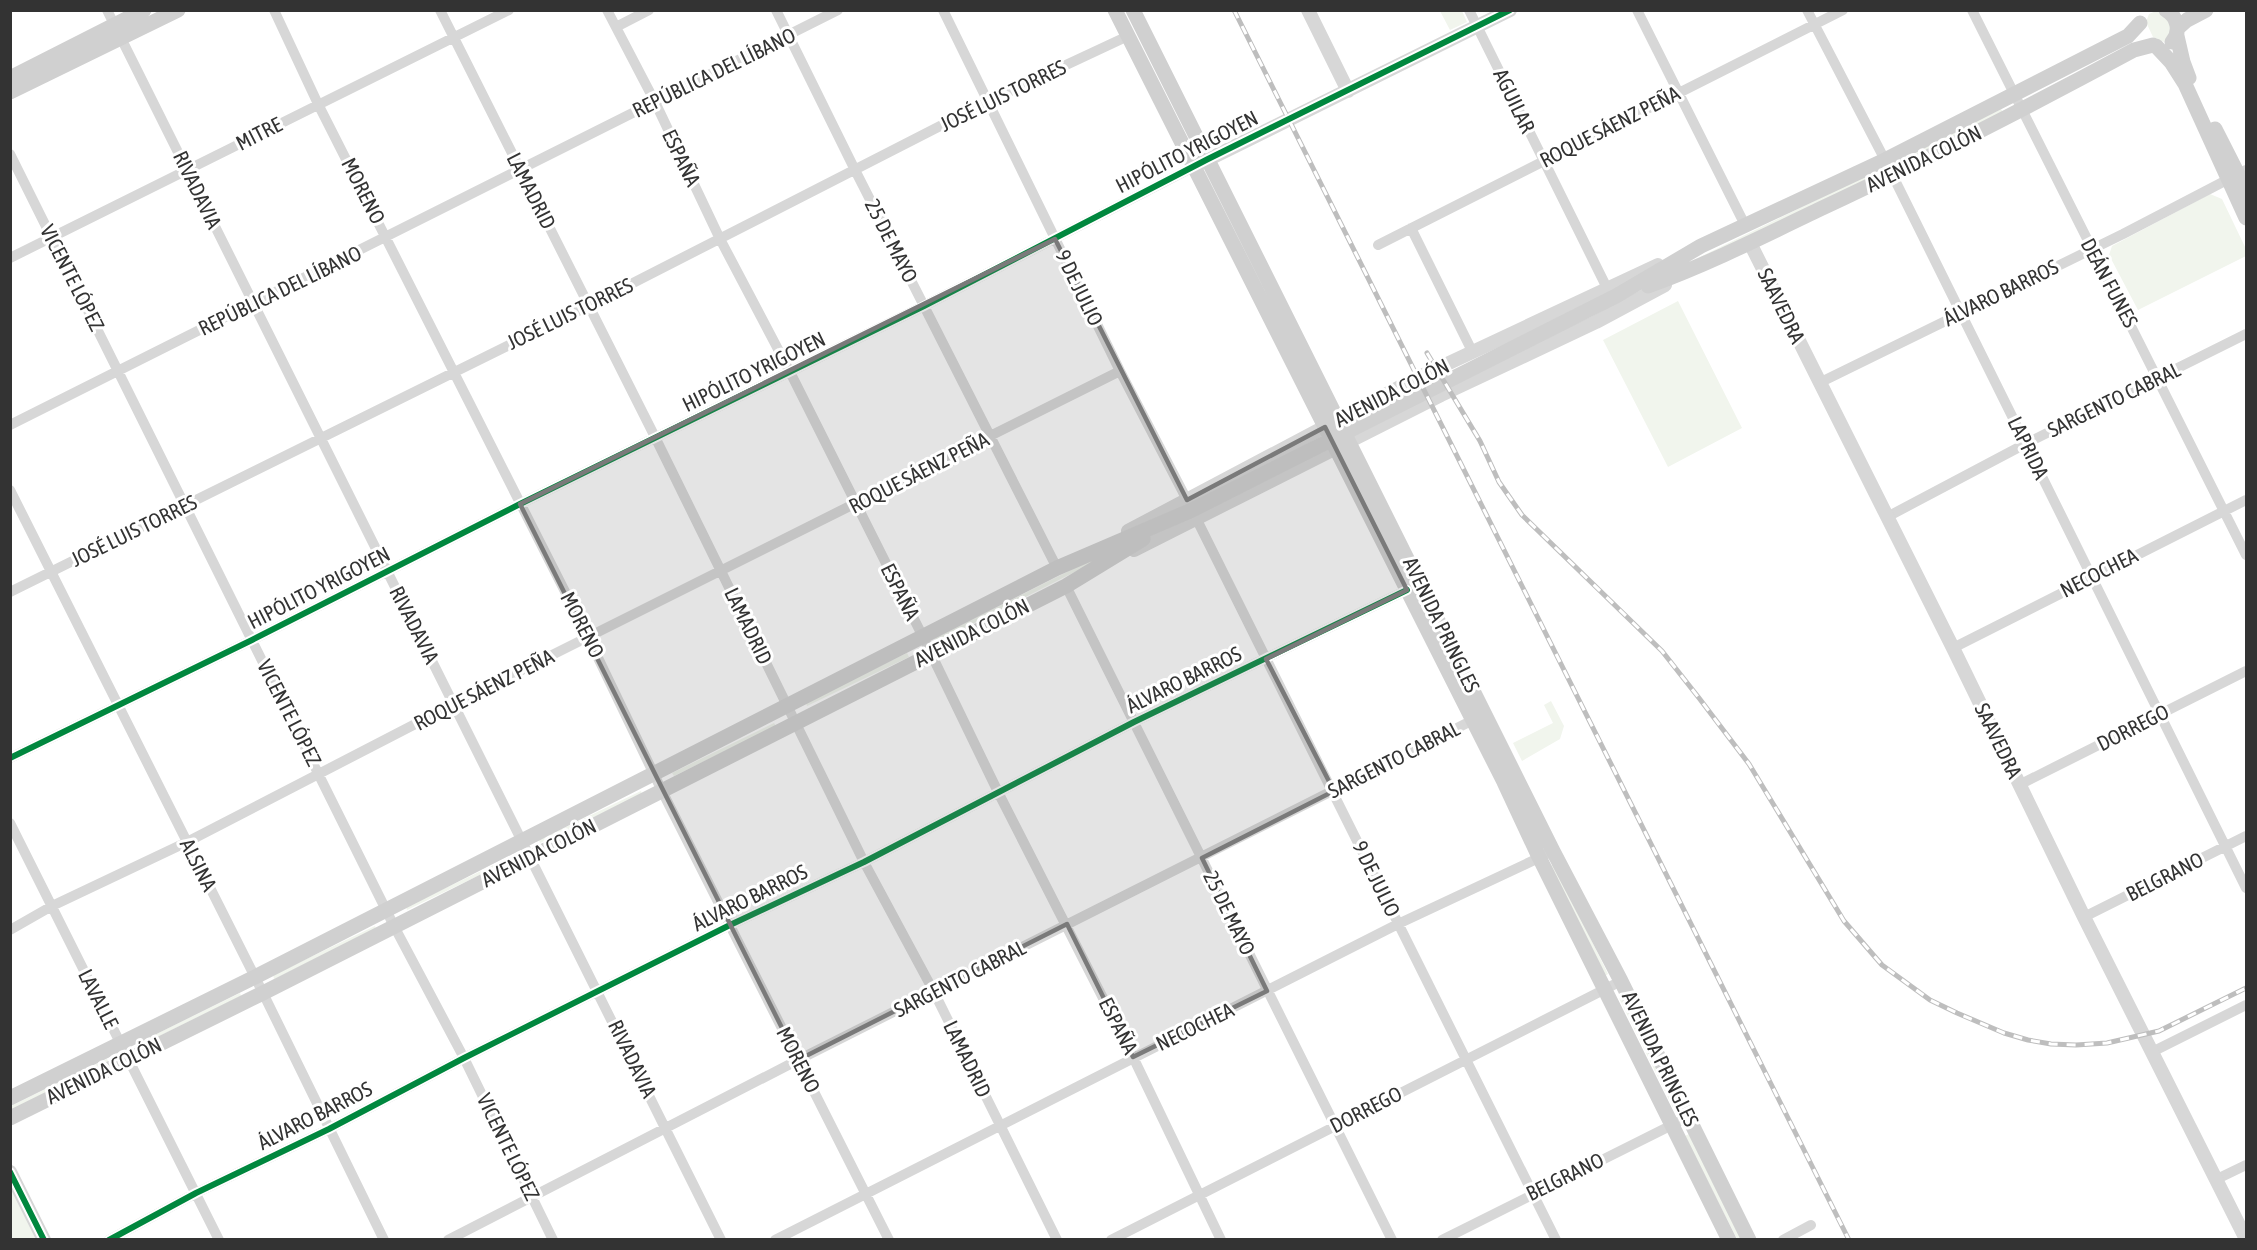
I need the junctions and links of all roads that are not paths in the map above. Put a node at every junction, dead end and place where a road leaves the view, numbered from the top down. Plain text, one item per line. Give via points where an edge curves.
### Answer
1 (107, 10) edge
2 (144, 10) edge
3 (178, 10) edge
4 (274, 10) edge
5 (440, 10) edge
6 (508, 10) edge
7 (607, 10) edge
8 (649, 10) edge
9 (776, 10) edge
10 (838, 10) edge
11 (943, 10) edge
12 (1115, 10) edge
13 (1133, 10) edge
14 (1308, 10) edge
15 (1469, 10) edge
16 (1510, 10) edge
17 (1636, 10) edge
18 (1807, 10) edge
19 (1843, 10) edge
20 (1972, 10) edge
21 (2206, 10) edge
22 (2169, 11) edge
23 (2140, 16) edge
24 (1814, 25) junction
25 (616, 27) junction
26 (1478, 27) junction
27 (118, 32) junction
28 (2178, 32) junction
29 (790, 36) junction
30 (1128, 36) junction
31 (454, 38) junction
32 (2154, 45) junction
33 (10, 78) edge
34 (1348, 91) junction
35 (10, 92) edge
36 (1677, 93) junction
37 (2014, 94) junction
38 (989, 101) junction
39 (655, 102) junction
40 (318, 104) junction
41 (2022, 110) junction
42 (10, 154) edge
43 (1885, 160) junction
44 (1543, 161) junction
45 (1202, 162) junction
46 (521, 170) junction
47 (855, 170) junction
48 (187, 171) junction
49 (2237, 174) edge
50 (1891, 176) junction
51 (2247, 190) edge
52 (2247, 218) edge
53 (1745, 225) junction
54 (1411, 228) junction
55 (52, 237) junction
56 (386, 238) junction
57 (720, 239) junction
58 (1055, 239) junction
59 (1750, 243) junction
60 (1378, 245) dead end
61 (2092, 249) junction
62 (10, 258) edge
63 (1694, 270) junction
64 (1612, 292) junction
65 (253, 304) junction
66 (588, 306) junction
67 (924, 306) junction
68 (1959, 313) junction
69 (2247, 334) edge
70 (1473, 353) junction
71 (119, 371) junction
72 (1120, 371) junction
73 (453, 372) junction
74 (790, 372) junction
75 (2159, 378) junction
76 (1819, 383) junction
77 (1332, 424) junction
78 (10, 425) edge
79 (990, 437) junction
80 (321, 438) junction
81 (656, 439) junction
82 (2027, 443) junction
83 (1343, 445) junction
84 (10, 490) edge
85 (2247, 500) edge
86 (520, 504) junction
87 (186, 505) junction
88 (855, 505) junction
89 (1192, 510) junction
90 (2226, 510) junction
91 (1887, 517) junction
92 (2247, 555) edge
93 (1057, 568) junction
94 (721, 571) junction
95 (51, 572) junction
96 (387, 572) junction
97 (2091, 577) junction
98 (1066, 586) junction
99 (1407, 590) junction
100 (10, 592) edge
101 (922, 635) junction
102 (588, 637) junction
103 (252, 640) junction
104 (1953, 648) junction
105 (930, 655) junction
106 (1266, 659) junction
107 (2247, 671) edge
108 (454, 704) junction
109 (117, 705) junction
110 (786, 705) junction
111 (2161, 713) junction
112 (1473, 720) junction
113 (1134, 722) junction
114 (796, 723) junction
115 (10, 758) edge
116 (654, 773) junction
117 (320, 774) junction
118 (2019, 785) junction
119 (662, 791) junction
120 (1334, 791) junction
121 (999, 794) junction
122 (10, 823) edge
123 (2247, 836) edge
124 (522, 840) junction
125 (187, 842) junction
126 (2226, 846) junction
127 (1553, 851) junction
128 (530, 856) junction
129 (1202, 858) junction
130 (1539, 858) junction
131 (864, 862) junction
132 (2247, 888) edge
133 (52, 906) junction
134 (387, 909) junction
135 (2084, 917) junction
136 (1067, 924) junction
137 (1398, 924) junction
138 (730, 925) junction
139 (394, 926) junction
140 (10, 930) edge
141 (255, 977) junction
142 (1621, 981) junction
143 (1606, 990) junction
144 (1268, 991) junction
145 (599, 992) junction
146 (934, 992) junction
147 (263, 993) junction
148 (2247, 1005) edge
149 (121, 1043) junction
150 (2152, 1052) junction
151 (1133, 1057) junction
152 (129, 1058) junction
153 (464, 1059) junction
154 (798, 1060) junction
155 (1466, 1060) junction
156 (10, 1098) edge
157 (1688, 1117) junction
158 (10, 1118) edge
159 (1672, 1124) junction
160 (999, 1125) junction
161 (1335, 1125) junction
162 (666, 1128) junction
163 (329, 1129) junction
164 (2247, 1165) edge
165 (10, 1172) edge
166 (2217, 1179) junction
167 (1533, 1192) junction
168 (196, 1193) junction
169 (866, 1193) junction
170 (1199, 1195) junction
171 (532, 1197) junction
172 (1811, 1225) dead end
173 (45, 1239) edge
174 (109, 1239) edge
175 (219, 1239) edge
176 (384, 1239) edge
177 (448, 1239) edge
178 (553, 1239) edge
179 (722, 1239) edge
180 (775, 1239) edge
181 (889, 1239) edge
182 (1057, 1239) edge
183 (1111, 1239) edge
184 (1221, 1239) edge
185 (1392, 1239) edge
186 (1442, 1239) edge
187 (1556, 1239) edge
188 (1729, 1239) edge
189 (1749, 1239) edge
190 (1783, 1239) edge
191 (2247, 1239) edge

1 - 27 street, RIVADAVIA
2 - 27 main road
3 - 27 main road
4 - 40 street, MORENO
5 - 31 street, LAMADRID
6 - 31 street, MITRE
7 - 25 street, ESPAÑA
8 - 25 street
9 - 29 street, 25 DE MAYO
10 - 29 street, REPÚBLICA DEL LÍBANO
11 - 38 street, 9 DE JULIO
12 - 30 main road, AVENIDA PRINGLES
13 - 45 main road, AVENIDA PRINGLES
14 - 34 street
15 - 26 street, AGUILAR
16 - 26 street, HIPÓLITO YRIGOYEN
17 - 36 street
18 - 24 street, LAPRIDA
19 - 24 street, ROQUE SÁENZ PEÑA
20 - 37 street, DEÁN FUNES
21 - 28 main road via 2187,20
22 - 28 main road via 2176,19
23 - 32 main road via 2147,39
23 - 37 main road, AVENIDA COLÓN via 2128,36
24 - 36 street, ROQUE SÁENZ PEÑA
24 - 43 street, LAPRIDA
25 - 39 street, ESPAÑA
26 - 34 street, HIPÓLITO YRIGOYEN
26 - 44 street, AGUILAR
27 - 33 main road
27 - 35 main road
27 - 48 street, RIVADAVIA
28 - 32 main road, AVENIDA COLÓN via 2168,45
28 - 49 main road via 2186,71
29 - 39 street, REPÚBLICA DEL LÍBANO
29 - 47 street, 25 DE MAYO
30 - 38 street, JOSÉ LUIS TORRES
30 - 45 main road, AVENIDA PRINGLES
31 - 40 street, MITRE
31 - 46 street, LAMADRID
32 - 41 main road, AVENIDA COLÓN via 2134,50
32 - 49 main road via 2171,62
34 - 45 street, HIPÓLITO YRIGOYEN
36 - 44 street, ROQUE SÁENZ PEÑA
36 - 53 street
37 - 41 street, DEÁN FUNES
37 - 43 main road, AVENIDA COLÓN
38 - 47 street, JOSÉ LUIS TORRES
38 - 58 street, 9 DE JULIO
39 - 46 street, REPÚBLICA DEL LÍBANO
39 - 57 street, ESPAÑA
40 - 48 street, MITRE
40 - 56 street, MORENO
41 - 50 main road, AVENIDA COLÓN
41 - 61 street, DEÁN FUNES
42 - 55 street, VICENTE LÓPEZ
43 - 50 street, LAPRIDA
43 - 53 main road, AVENIDA COLÓN
44 - 54 street, ROQUE SÁENZ PEÑA
44 - 64 street, AGUILAR
45 - 58 street, HIPÓLITO YRIGOYEN
45 - 77 main road, AVENIDA PRINGLES
46 - 56 street, REPÚBLICA DEL LÍBANO
46 - 66 street, LAMADRID
47 - 57 street, JOSÉ LUIS TORRES
47 - 67 street, 25 DE MAYO
48 - 55 street, MITRE
48 - 65 street, RIVADAVIA
49 - 51 main road
49 - 52 main road
49 - 61 street, ÁLVARO BARROS
50 - 59 main road, AVENIDA COLÓN
50 - 68 street, LAPRIDA
53 - 64 main road, AVENIDA COLÓN
54 - 60 street, ROQUE SÁENZ PEÑA
54 - 70 street
55 - 62 street, MITRE
55 - 71 street, VICENTE LÓPEZ
56 - 65 street, REPÚBLICA DEL LÍBANO
56 - 73 street, MORENO
57 - 66 street, JOSÉ LUIS TORRES
57 - 74 street, ESPAÑA
58 - 67 street, HIPÓLITO YRIGOYEN
58 - 72 street, 9 DE JULIO
59 - 63 main road, AVENIDA COLÓN
59 - 76 street, SAAVEDRA
61 - 68 street, ÁLVARO BARROS
61 - 75 street, DEÁN FUNES
63 - 64 main road, AVENIDA COLÓN
63 - 83 street, AVENIDA COLÓN
64 - 70 street, AVENIDA COLÓN
64 - 89 main road, AVENIDA COLÓN
65 - 71 street, REPÚBLICA DEL LÍBANO
65 - 80 street, RIVADAVIA
66 - 73 street, JOSÉ LUIS TORRES
66 - 81 street, LAMADRID
67 - 74 street, HIPÓLITO YRIGOYEN
67 - 79 street, 25 DE MAYO
68 - 76 street, ÁLVARO BARROS
68 - 82 street, LAPRIDA
69 - 75 street, SARGENTO CABRAL
70 - 77 street, AVENIDA COLÓN
71 - 78 street, REPÚBLICA DEL LÍBANO
71 - 87 street, VICENTE LÓPEZ
72 - 79 street, ROQUE SÁENZ PEÑA
72 - 89 street, 9 DE JULIO
73 - 80 street, JOSÉ LUIS TORRES
73 - 86 street, MORENO
74 - 81 street, HIPÓLITO YRIGOYEN
74 - 88 street, ESPAÑA
75 - 82 street, SARGENTO CABRAL
75 - 90 street, DEÁN FUNES
76 - 91 street, SAAVEDRA
77 - 83 main road, AVENIDA PRINGLES
77 - 89 street, AVENIDA COLÓN
79 - 88 street, ROQUE SÁENZ PEÑA
79 - 93 street, 25 DE MAYO
80 - 87 street, JOSÉ LUIS TORRES
80 - 96 street, RIVADAVIA
81 - 86 street, HIPÓLITO YRIGOYEN
81 - 94 street, LAMADRID
82 - 91 street, SARGENTO CABRAL
82 - 97 street, LAPRIDA
83 - 89 street, AVENIDA COLÓN
83 - 99 main road, AVENIDA PRINGLES
83 - 127 main road, AVENIDA PRINGLES
84 - 95 street, ALSINA
85 - 90 street, NECOCHEA
86 - 96 street, HIPÓLITO YRIGOYEN
86 - 102 street, MORENO
87 - 95 street, JOSÉ LUIS TORRES
87 - 103 street, VICENTE LÓPEZ
88 - 94 street, ROQUE SÁENZ PEÑA
88 - 101 street, ESPAÑA
89 - 93 main road, AVENIDA COLÓN
89 - 98 main road, AVENIDA COLÓN
89 - 106 street, 9 DE JULIO
90 - 92 street, DEÁN FUNES
90 - 97 street, NECOCHEA
91 - 104 street, SAAVEDRA
93 - 101 main road, AVENIDA COLÓN
94 - 102 street, ROQUE SÁENZ PEÑA
94 - 110 street, LAMADRID
95 - 100 street, JOSÉ LUIS TORRES
95 - 109 street, ALSINA
96 - 103 street, HIPÓLITO YRIGOYEN
96 - 108 street, RIVADAVIA
97 - 104 street, NECOCHEA
97 - 111 street, LAPRIDA
98 - 105 main road, AVENIDA COLÓN
98 - 113 street, 25 DE MAYO
99 - 106 street, ÁLVARO BARROS
99 - 112 main road, AVENIDA PRINGLES
101 - 105 street, ESPAÑA
101 - 110 main road, AVENIDA COLÓN
102 - 108 street, ROQUE SÁENZ PEÑA
102 - 116 street, MORENO
103 - 109 street, HIPÓLITO YRIGOYEN
103 - 117 street, VICENTE LÓPEZ
104 - 118 street, SAAVEDRA
105 - 114 main road, AVENIDA COLÓN
105 - 121 street, ESPAÑA
106 - 113 street, ÁLVARO BARROS
106 - 120 street, 9 DE JULIO
107 - 111 street, DORREGO
108 - 117 street, ROQUE SÁENZ PEÑA
108 - 124 street, RIVADAVIA
109 - 115 street, HIPÓLITO YRIGOYEN
109 - 125 street, ALSINA
110 - 114 street, LAMADRID
110 - 116 main road, AVENIDA COLÓN
111 - 118 street, DORREGO
111 - 126 street, LAPRIDA
112 - 120 street, SARGENTO CABRAL
112 - 130 main road, AVENIDA PRINGLES
113 - 121 street, ÁLVARO BARROS
113 - 129 street, 25 DE MAYO
114 - 119 main road, AVENIDA COLÓN
114 - 131 street, LAMADRID
116 - 119 street, MORENO
116 - 124 main road, AVENIDA COLÓN
117 - 125 street, ROQUE SÁENZ PEÑA
117 - 134 street, VICENTE LÓPEZ
118 - 135 street, SAAVEDRA
119 - 128 main road, AVENIDA COLÓN
119 - 138 street, MORENO
120 - 129 street, SARGENTO CABRAL
120 - 137 street, 9 DE JULIO
121 - 131 street, ÁLVARO BARROS
121 - 136 street, ESPAÑA
122 - 133 street, LAVALLE
123 - 126 street, BELGRANO
124 - 128 street, RIVADAVIA
124 - 134 main road, AVENIDA COLÓN
125 - 133 street, ROQUE SÁENZ PEÑA
125 - 141 street, ALSINA
126 - 132 street, LAPRIDA
126 - 135 street, BELGRANO
127 - 130 street, NECOCHEA
127 - 142 main road, AVENIDA PRINGLES
128 - 139 main road, AVENIDA COLÓN
128 - 145 street, RIVADAVIA
129 - 136 street, SARGENTO CABRAL
129 - 144 street, 25 DE MAYO
130 - 137 street, NECOCHEA
130 - 143 main road, AVENIDA PRINGLES
131 - 138 street, ÁLVARO BARROS
131 - 146 street, LAMADRID
133 - 140 street, ROQUE SÁENZ PEÑA
133 - 149 street, LAVALLE
134 - 139 street, VICENTE LÓPEZ
134 - 141 main road, AVENIDA COLÓN
135 - 150 street, SAAVEDRA
136 - 146 street, SARGENTO CABRAL
136 - 151 street, ESPAÑA
137 - 144 street, NECOCHEA
137 - 155 street, 9 DE JULIO
138 - 145 street, ÁLVARO BARROS
138 - 154 street, MORENO
139 - 147 main road, AVENIDA COLÓN
139 - 153 street, VICENTE LÓPEZ
141 - 147 street, ALSINA
141 - 149 main road, AVENIDA COLÓN
142 - 143 street, DORREGO
142 - 157 main road, AVENIDA PRINGLES
143 - 155 street, DORREGO
143 - 159 main road, AVENIDA PRINGLES
144 - 151 street, NECOCHEA
144 - 161 street, 25 DE MAYO
145 - 153 street, ÁLVARO BARROS
145 - 162 street, RIVADAVIA
146 - 154 street, SARGENTO CABRAL
146 - 160 street, LAMADRID
147 - 152 main road, AVENIDA COLÓN
147 - 163 street, ALSINA
148 - 150 street
149 - 152 street, LAVALLE
149 - 156 main road, AVENIDA COLÓN
150 - 166 street, SAAVEDRA
151 - 160 street, NECOCHEA
151 - 170 street, ESPAÑA
152 - 158 main road, AVENIDA COLÓN
152 - 168 street, LAVALLE
153 - 163 street, ÁLVARO BARROS
153 - 171 street, VICENTE LÓPEZ
154 - 162 street, SARGENTO CABRAL
154 - 169 street, MORENO
155 - 161 street, DORREGO
155 - 167 street, 9 DE JULIO
157 - 159 street, BELGRANO
157 - 189 main road, AVENIDA PRINGLES
159 - 167 street, BELGRANO
159 - 188 main road, AVENIDA PRINGLES
160 - 169 street, NECOCHEA
160 - 182 street, LAMADRID
161 - 170 street, DORREGO
161 - 185 street, 25 DE MAYO
162 - 171 street, SARGENTO CABRAL
162 - 179 street, RIVADAVIA
163 - 168 street, ÁLVARO BARROS
163 - 176 street, ALSINA
164 - 166 street
165 - 173 street
166 - 191 street, SAAVEDRA
167 - 186 street, BELGRANO
167 - 187 street, 9 DE JULIO
168 - 174 street, ÁLVARO BARROS
168 - 175 street, LAVALLE
169 - 180 street, NECOCHEA
169 - 181 street, MORENO
170 - 183 street, DORREGO
170 - 184 street, ESPAÑA
171 - 177 street, SARGENTO CABRAL
171 - 178 street, VICENTE LÓPEZ
172 - 190 street

